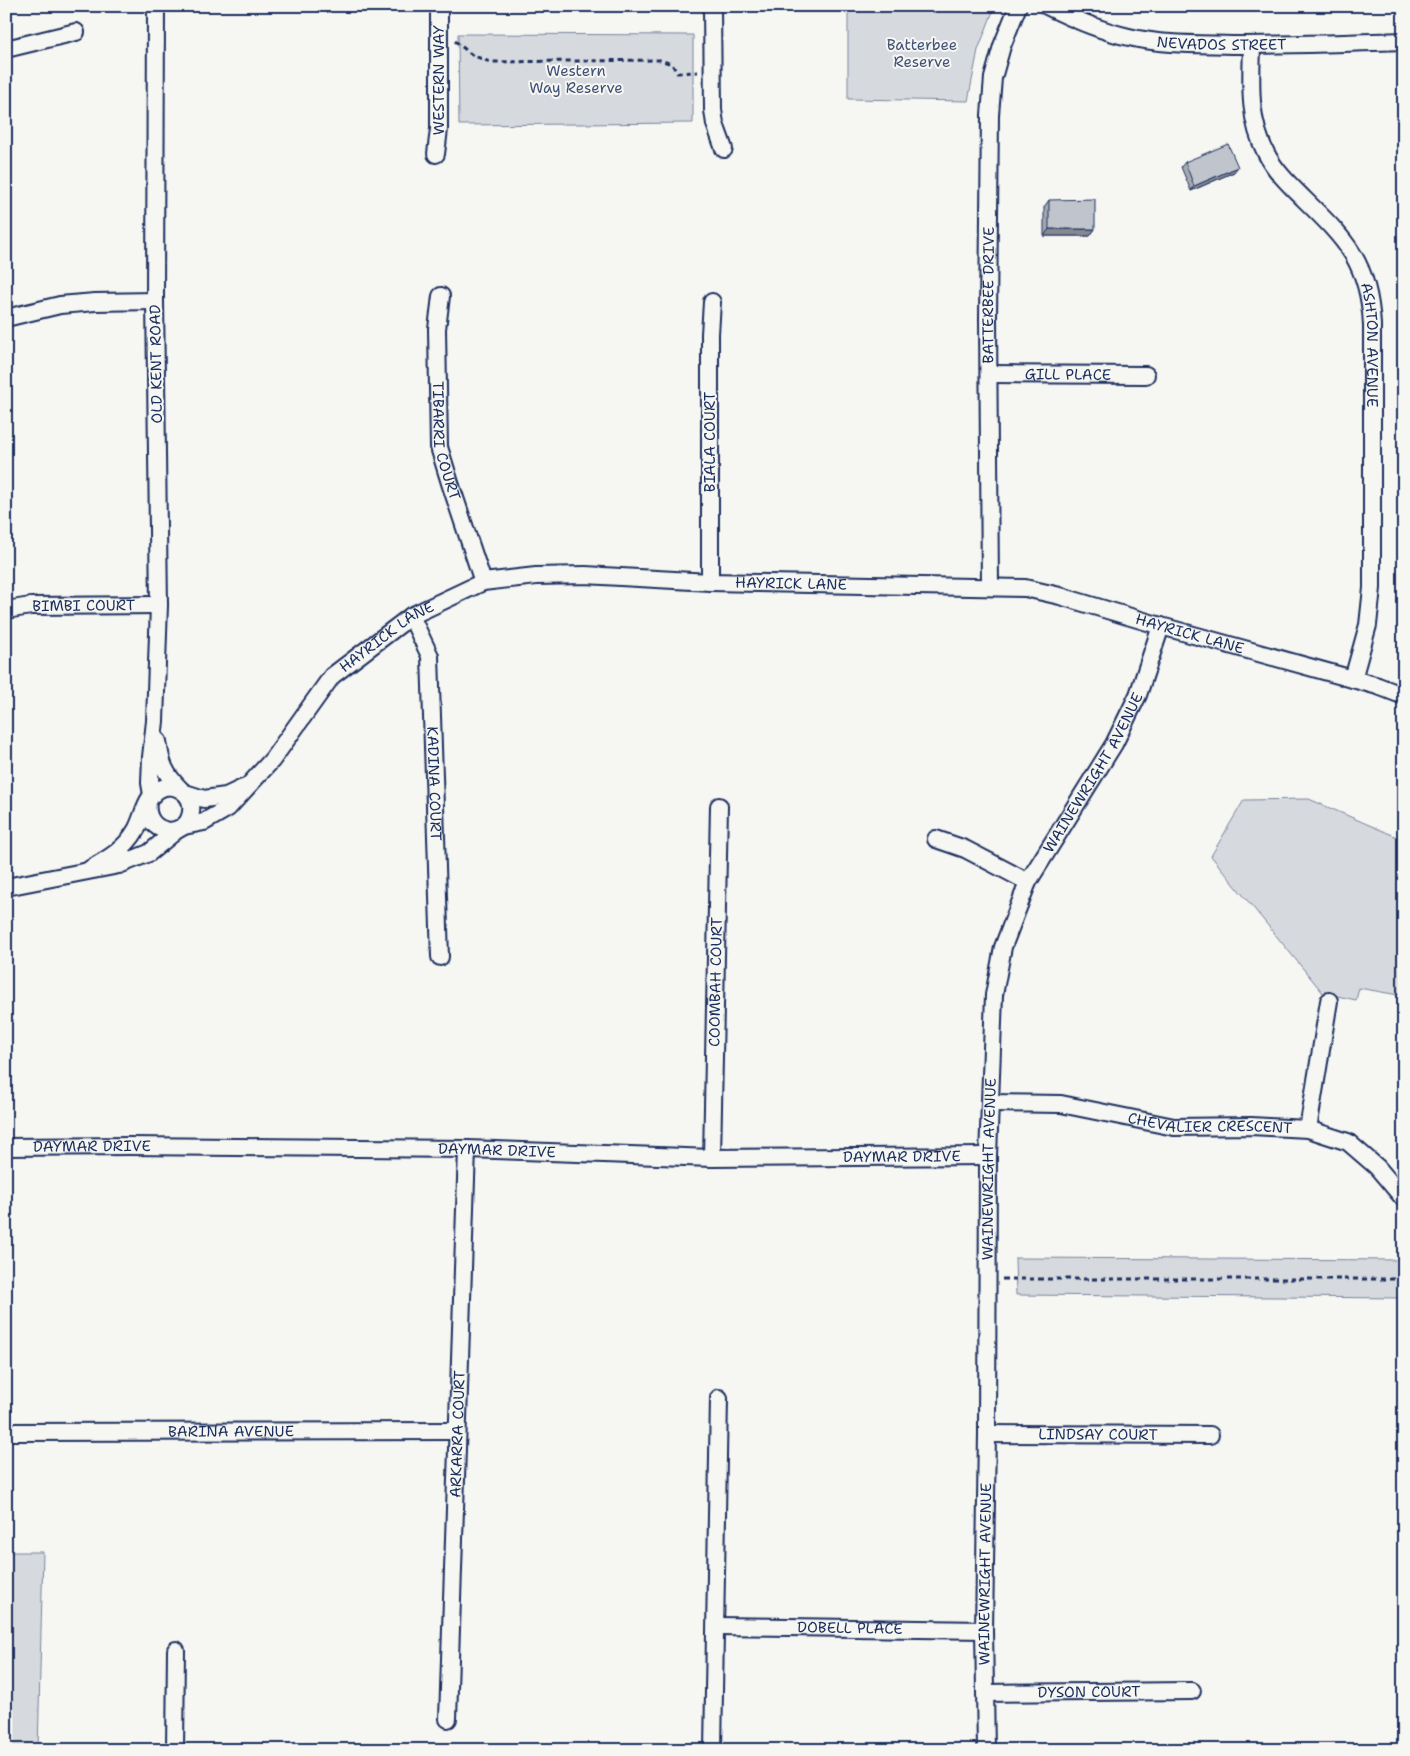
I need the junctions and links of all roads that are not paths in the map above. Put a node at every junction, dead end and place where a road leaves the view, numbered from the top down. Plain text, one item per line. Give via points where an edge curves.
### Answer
1 (156, 6) edge
2 (439, 6) edge
3 (712, 6) edge
4 (1018, 6) edge
5 (1047, 6) edge
6 (76, 32) dead end
7 (1404, 41) edge
8 (1252, 45) junction
9 (6, 49) edge
10 (724, 149) dead end
11 (436, 154) dead end
12 (441, 296) dead end
13 (155, 301) junction
14 (712, 302) dead end
15 (6, 318) edge
16 (989, 374) junction
17 (1146, 375) dead end
18 (483, 582) junction
19 (710, 582) junction
20 (990, 587) junction
21 (159, 605) junction
22 (6, 610) edge
23 (411, 616) junction
24 (1161, 626) junction
25 (1353, 679) junction
26 (1404, 696) edge
27 (156, 721) junction
28 (247, 786) junction
29 (182, 791) junction
30 (150, 798) junction
31 (719, 806) dead end
32 (181, 827) junction
33 (936, 839) dead end
34 (90, 869) junction
35 (1028, 882) junction
36 (6, 887) edge
37 (440, 957) dead end
38 (1328, 1001) dead end
39 (991, 1103) junction
40 (1308, 1129) junction
41 (6, 1147) edge
42 (466, 1149) junction
43 (988, 1156) junction
44 (712, 1158) junction
45 (1404, 1199) edge
46 (719, 1398) dead end
47 (457, 1431) junction
48 (6, 1432) edge
49 (988, 1434) junction
50 (1210, 1435) dead end
51 (716, 1626) junction
52 (984, 1630) junction
53 (176, 1650) dead end
54 (1192, 1691) dead end
55 (985, 1693) junction
56 (448, 1718) dead end
57 (175, 1750) edge
58 (713, 1750) edge
59 (986, 1750) edge

1 - 13 street, OLD KENT ROAD
2 - 11 street, WESTERN WAY
3 - 10 street via 714,124
4 - 16 street, BATTERBEE DRIVE via 995,70 990,115
5 - 8 street, NEVADOS STREET via 1128,37 1184,44
6 - 9 street
7 - 8 street, NEVADOS STREET
8 - 25 street, ASHTON AVENUE via 1251,99 1265,152 1284,179 1346,242 1364,275 1371,303 1372,588 1368,625
12 - 18 street, TIBARRI COURT via 438,329 439,447
13 - 15 street via 60,305
13 - 21 street, OLD KENT ROAD
14 - 19 street, BIALA COURT
16 - 17 street, GILL PLACE
16 - 20 street, BATTERBEE DRIVE
18 - 19 street, HAYRICK LANE via 585,574
18 - 23 street, HAYRICK LANE
19 - 20 street, HAYRICK LANE
20 - 24 street, HAYRICK LANE via 1025,588
21 - 22 street, BIMBI COURT via 31,606
21 - 27 street, OLD KENT ROAD
23 - 28 street, HAYRICK LANE via 332,676 272,760
23 - 37 street, KADINA COURT via 430,656
24 - 25 street, HAYRICK LANE
24 - 35 street, WAINEWRIGHT AVENUE via 1138,695 1114,744
25 - 26 street, HAYRICK LANE
27 - 29 street, OLD KENT ROAD via 160,757 168,777
27 - 30 street, OLD KENT ROAD
28 - 29 street, HAYRICK LANE via 226,796 204,799
28 - 32 street, HAYRICK LANE via 228,808 204,822
29 - 30 street via 165,787
29 - 32 street via 191,806 191,813
30 - 32 street via 148,816 152,823 164,830
30 - 34 street, HAYRICK LANE via 136,830 116,854
31 - 44 street, COOMBAH COURT
32 - 34 street, HAYRICK LANE via 149,853 119,865
33 - 35 street via 965,849
34 - 36 street, HAYRICK LANE
35 - 39 street, WAINEWRIGHT AVENUE via 1003,947 994,995
38 - 40 street
39 - 40 street, CHEVALIER CRESCENT via 1061,1104 1174,1126
39 - 43 street, WAINEWRIGHT AVENUE
40 - 45 street, CHEVALIER CRESCENT via 1348,1142 1377,1167
41 - 42 street, DAYMAR DRIVE
42 - 44 street, DAYMAR DRIVE
42 - 47 street, ARKARRA COURT
43 - 44 street, DAYMAR DRIVE
43 - 49 street, WAINEWRIGHT AVENUE
46 - 51 street
47 - 48 street, BARINA AVENUE
47 - 56 street, ARKARRA COURT
49 - 50 street, LINDSAY COURT
49 - 52 street, WAINEWRIGHT AVENUE
51 - 52 street, DOBELL PLACE
51 - 58 street
52 - 55 street, WAINEWRIGHT AVENUE
53 - 57 street
54 - 55 street, DYSON COURT
55 - 59 street, WAINEWRIGHT AVENUE

